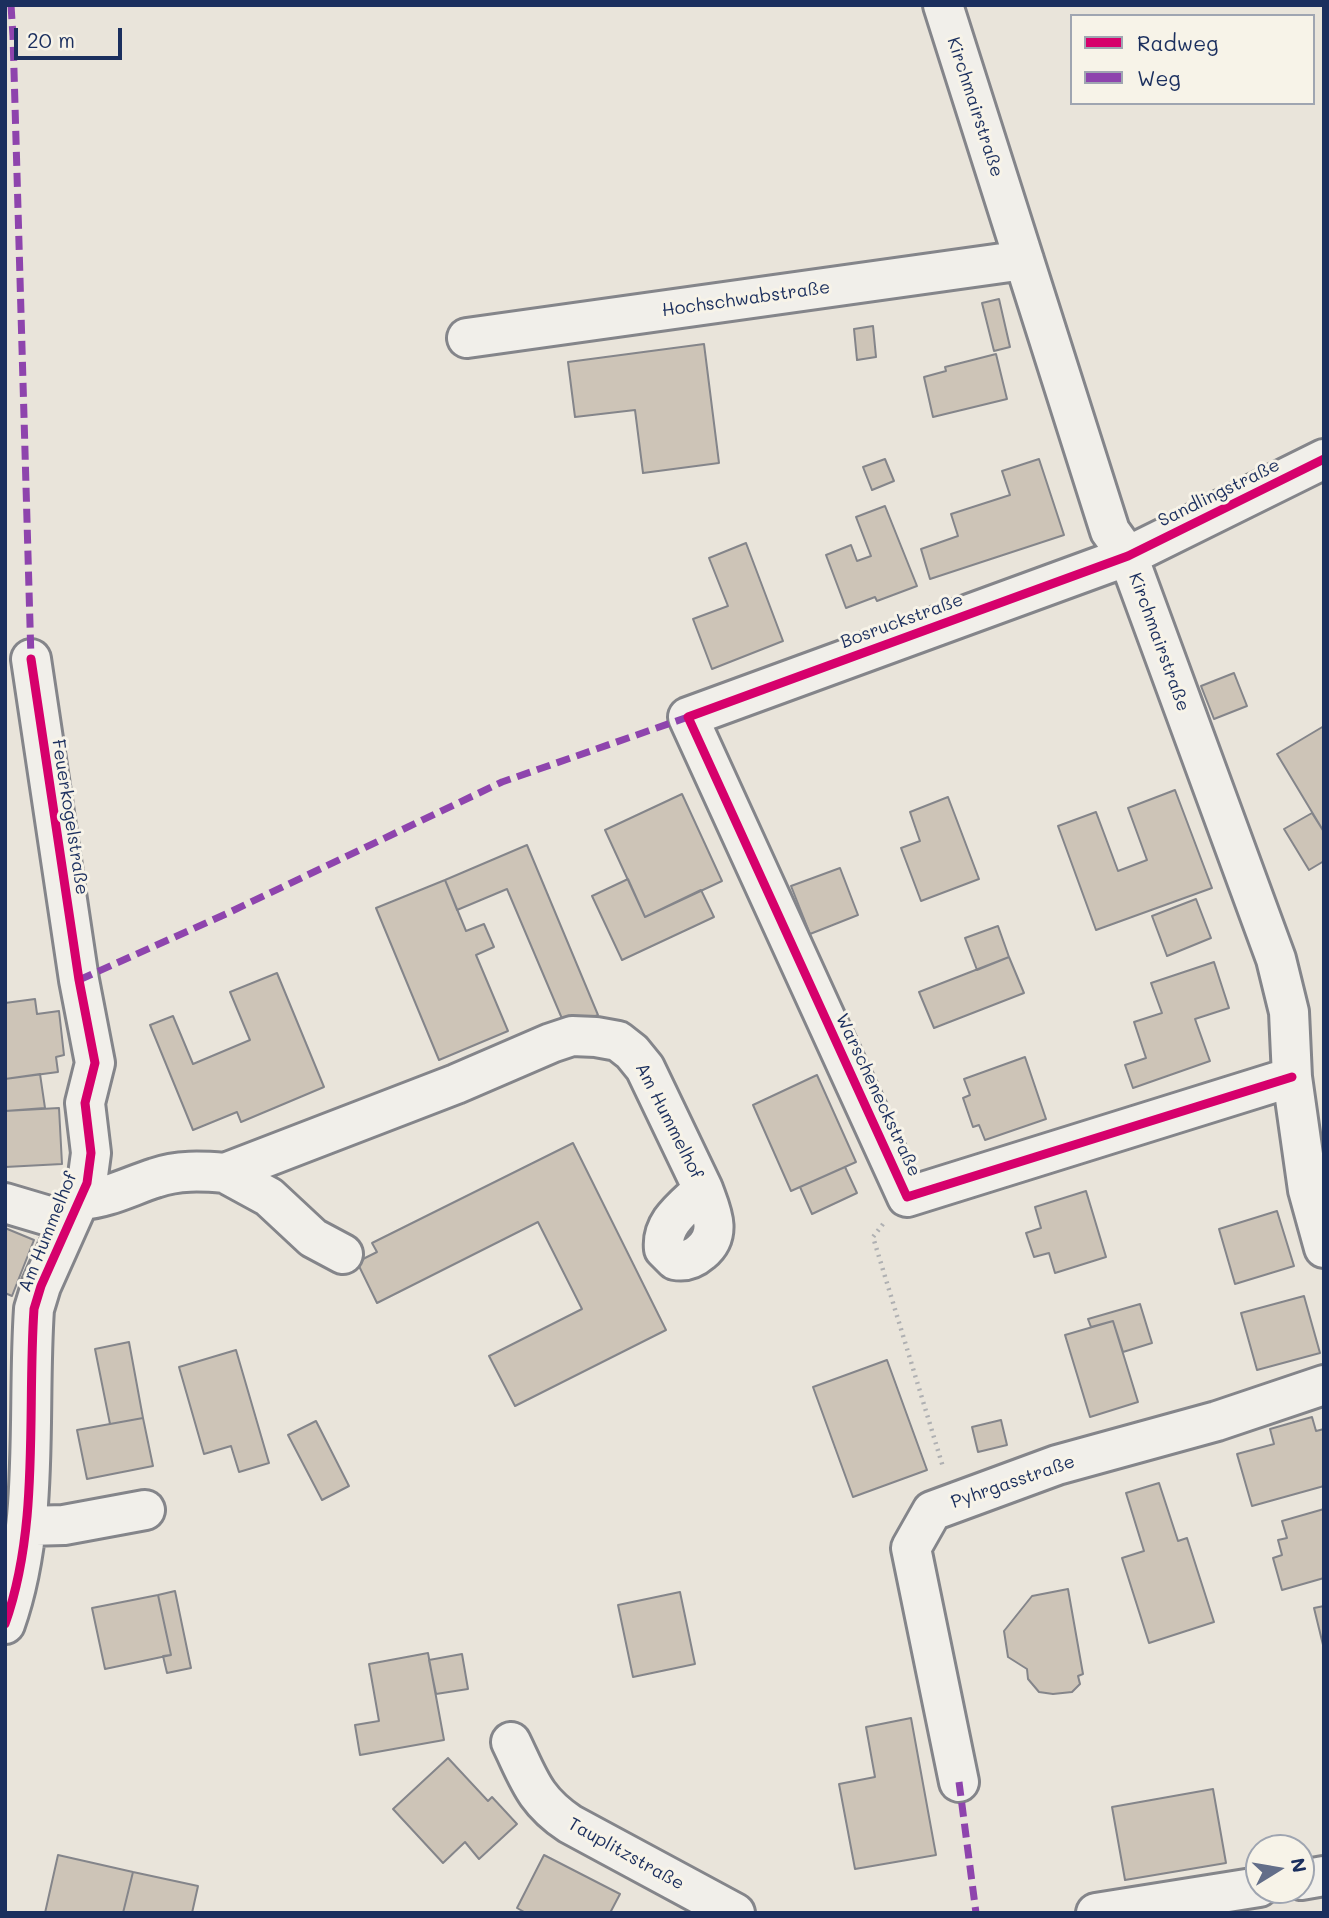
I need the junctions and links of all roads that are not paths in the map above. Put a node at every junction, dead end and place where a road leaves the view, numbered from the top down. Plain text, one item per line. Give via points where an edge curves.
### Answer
1 (943, 5) edge
2 (1024, 260) junction
3 (467, 338) dead end
4 (1324, 459) edge
5 (1128, 556) junction
6 (31, 659) dead end
7 (688, 717) joint
8 (79, 980) joint
9 (1292, 1077) junction
10 (225, 1173) junction
11 (702, 1189) dead end
12 (5, 1203) edge
13 (75, 1211) junction
14 (1324, 1248) edge
15 (343, 1254) dead end
16 (1324, 1385) edge
17 (145, 1510) dead end
18 (27, 1526) junction
19 (12, 1580) edge
20 (5, 1624) edge
21 (511, 1742) dead end
22 (959, 1782) dead end
23 (1245, 1889) edge
24 (735, 1913) edge
25 (1096, 1913) edge

1 - 2 street, Kirchmairstraße
2 - 3 street, Hochschwabstraße
2 - 5 street, Kirchmairstraße via 1110,531
4 - 5 street, Sandlingstraße
5 - 7 street, Bosruckstraße
5 - 9 street, Kirchmairstraße via 1276,959 1289,1012
6 - 8 street, Feuerkogelstraße
7 - 9 street, Warscheneckstraße via 907,1197
8 - 13 street, Am Hummelhof via 94,1063 85,1103 90,1167
9 - 14 street, Kirchmairstraße via 1308,1190
10 - 11 street, Am Hummelhof via 456,1084 551,1042 596,1037 618,1041 645,1068
10 - 13 street, Am Hummelhof via 175,1172
10 - 15 street via 269,1197 313,1238
12 - 13 street, Am Hummelhof
13 - 18 street, Am Hummelhof via 34,1309
16 - 22 street, Pyhrgasstraße via 1217,1421 1057,1465 932,1511 911,1548
17 - 18 street via 64,1525
18 - 19 street, Am Hummelhof
19 - 20 street, Am Hummelhof
21 - 24 street, Tauplitzstraße via 536,1794 551,1811
23 - 25 street

